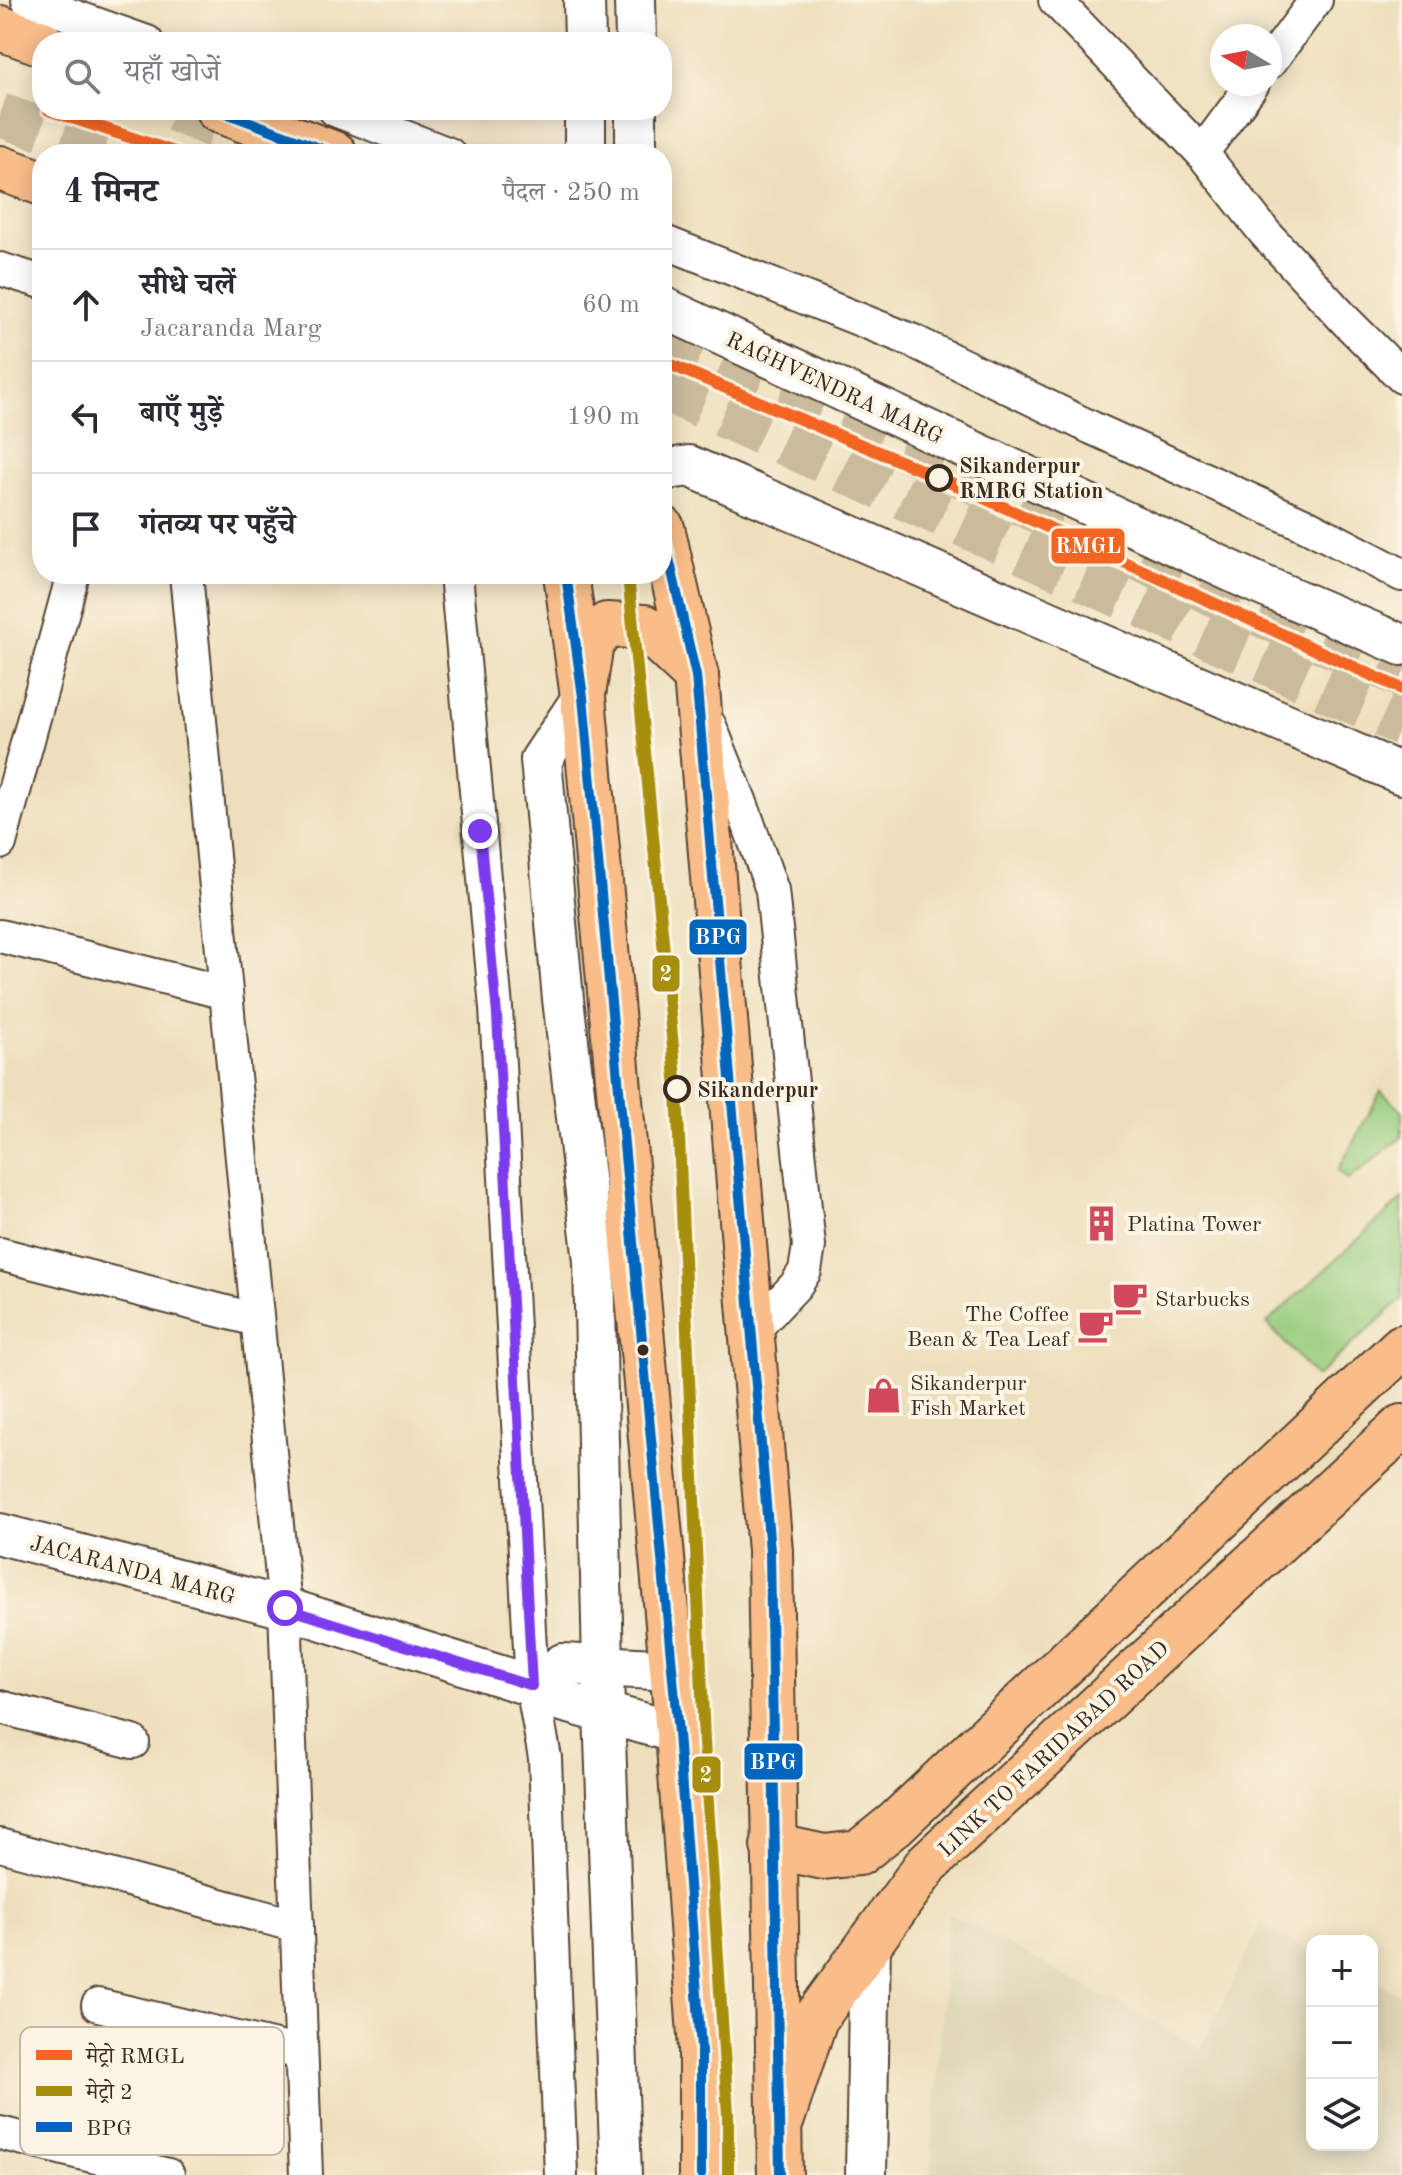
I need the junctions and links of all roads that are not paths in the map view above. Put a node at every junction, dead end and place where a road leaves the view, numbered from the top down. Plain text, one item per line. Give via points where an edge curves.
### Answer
1 (28, 0) edge
2 (584, 0) edge
3 (635, 0) edge
4 (1055, 0) edge
5 (1316, 0) edge
6 (0, 28) edge
7 (119, 32) edge
8 (585, 32) edge
9 (636, 32) edge
10 (32, 39) edge
11 (1282, 46) edge
12 (1244, 96) edge
13 (245, 120) tunnel mouth
14 (361, 120) edge
15 (585, 120) edge
16 (636, 120) edge
17 (308, 144) edge
18 (423, 144) edge
19 (585, 144) edge
20 (636, 144) edge
21 (1202, 153) junction
22 (0, 168) edge
23 (32, 179) edge
24 (672, 245) edge
25 (0, 269) edge
26 (32, 279) edge
27 (672, 312) edge
28 (1400, 371) edge
29 (672, 469) edge
30 (672, 573) edge
31 (1402, 575) edge
32 (70, 584) edge
33 (187, 584) edge
34 (457, 584) edge
35 (567, 584) edge
36 (1402, 645) edge
37 (697, 687) junction
38 (583, 697) junction
39 (1402, 774) edge
40 (0, 843) edge
41 (0, 936) edge
42 (226, 993) junction
43 (0, 1254) edge
44 (257, 1320) junction
45 (751, 1333) junction
46 (1402, 1347) edge
47 (1402, 1427) edge
48 (0, 1534) edge
49 (285, 1608) junction
50 (603, 1666) junction
51 (672, 1670) junction
52 (532, 1686) junction
53 (0, 1707) edge
54 (604, 1712) junction
55 (678, 1733) junction
56 (133, 1742) dead end
57 (0, 1845) edge
58 (773, 1846) junction
59 (297, 1926) junction
60 (870, 1941) junction
61 (98, 2005) dead end
62 (191, 2027) edge
63 (284, 2049) edge
64 (301, 2053) junction
65 (779, 2126) junction
66 (0, 2133) edge
67 (20, 2138) edge
68 (88, 2155) edge
69 (168, 2175) edge
70 (306, 2175) edge
71 (561, 2175) edge
72 (621, 2175) edge
73 (701, 2175) edge
74 (780, 2175) edge
75 (866, 2175) edge

1 - 7 street
2 - 8 street
3 - 9 street
4 - 21 street
5 - 11 street
6 - 10 main road
12 - 21 street
13 - 17 main road
14 - 18 street
15 - 19 street
16 - 20 street
21 - 28 street via 1265,233
22 - 23 main road
24 - 31 street via 911,340
25 - 26 street
27 - 36 street, RAGHVENDRA MARG
29 - 39 street via 689,466
30 - 37 main road
32 - 40 street
33 - 42 street
34 - 52 street via 497,1015
35 - 38 main road
37 - 38 main road via 644,627 607,625 591,643
37 - 45 main road
37 - 45 street via 772,890 809,1246 805,1271 796,1285
38 - 50 street via 541,760 594,1261
38 - 51 main road
41 - 42 street
42 - 44 street
43 - 44 street
44 - 49 street
45 - 58 main road via 770,1551
46 - 58 main road via 859,1853 824,1857
47 - 60 main road, LINK TO FARIDABAD ROAD via 928,1863
48 - 49 street, JACARANDA MARG
49 - 52 street, JACARANDA MARG
49 - 59 street
50 - 51 street
50 - 52 street via 563,1664
50 - 54 street
51 - 55 main road
52 - 54 street, JACARANDA MARG
52 - 71 street via 545,1758
53 - 56 street
54 - 55 street, JACARANDA MARG
54 - 72 street
55 - 73 main road via 701,2049
57 - 59 street
58 - 65 main road
59 - 64 street
60 - 65 main road, LINK TO FARIDABAD ROAD via 815,2019
60 - 75 street
61 - 62 street
63 - 64 street
64 - 70 street
65 - 74 main road
66 - 67 street
68 - 69 street

